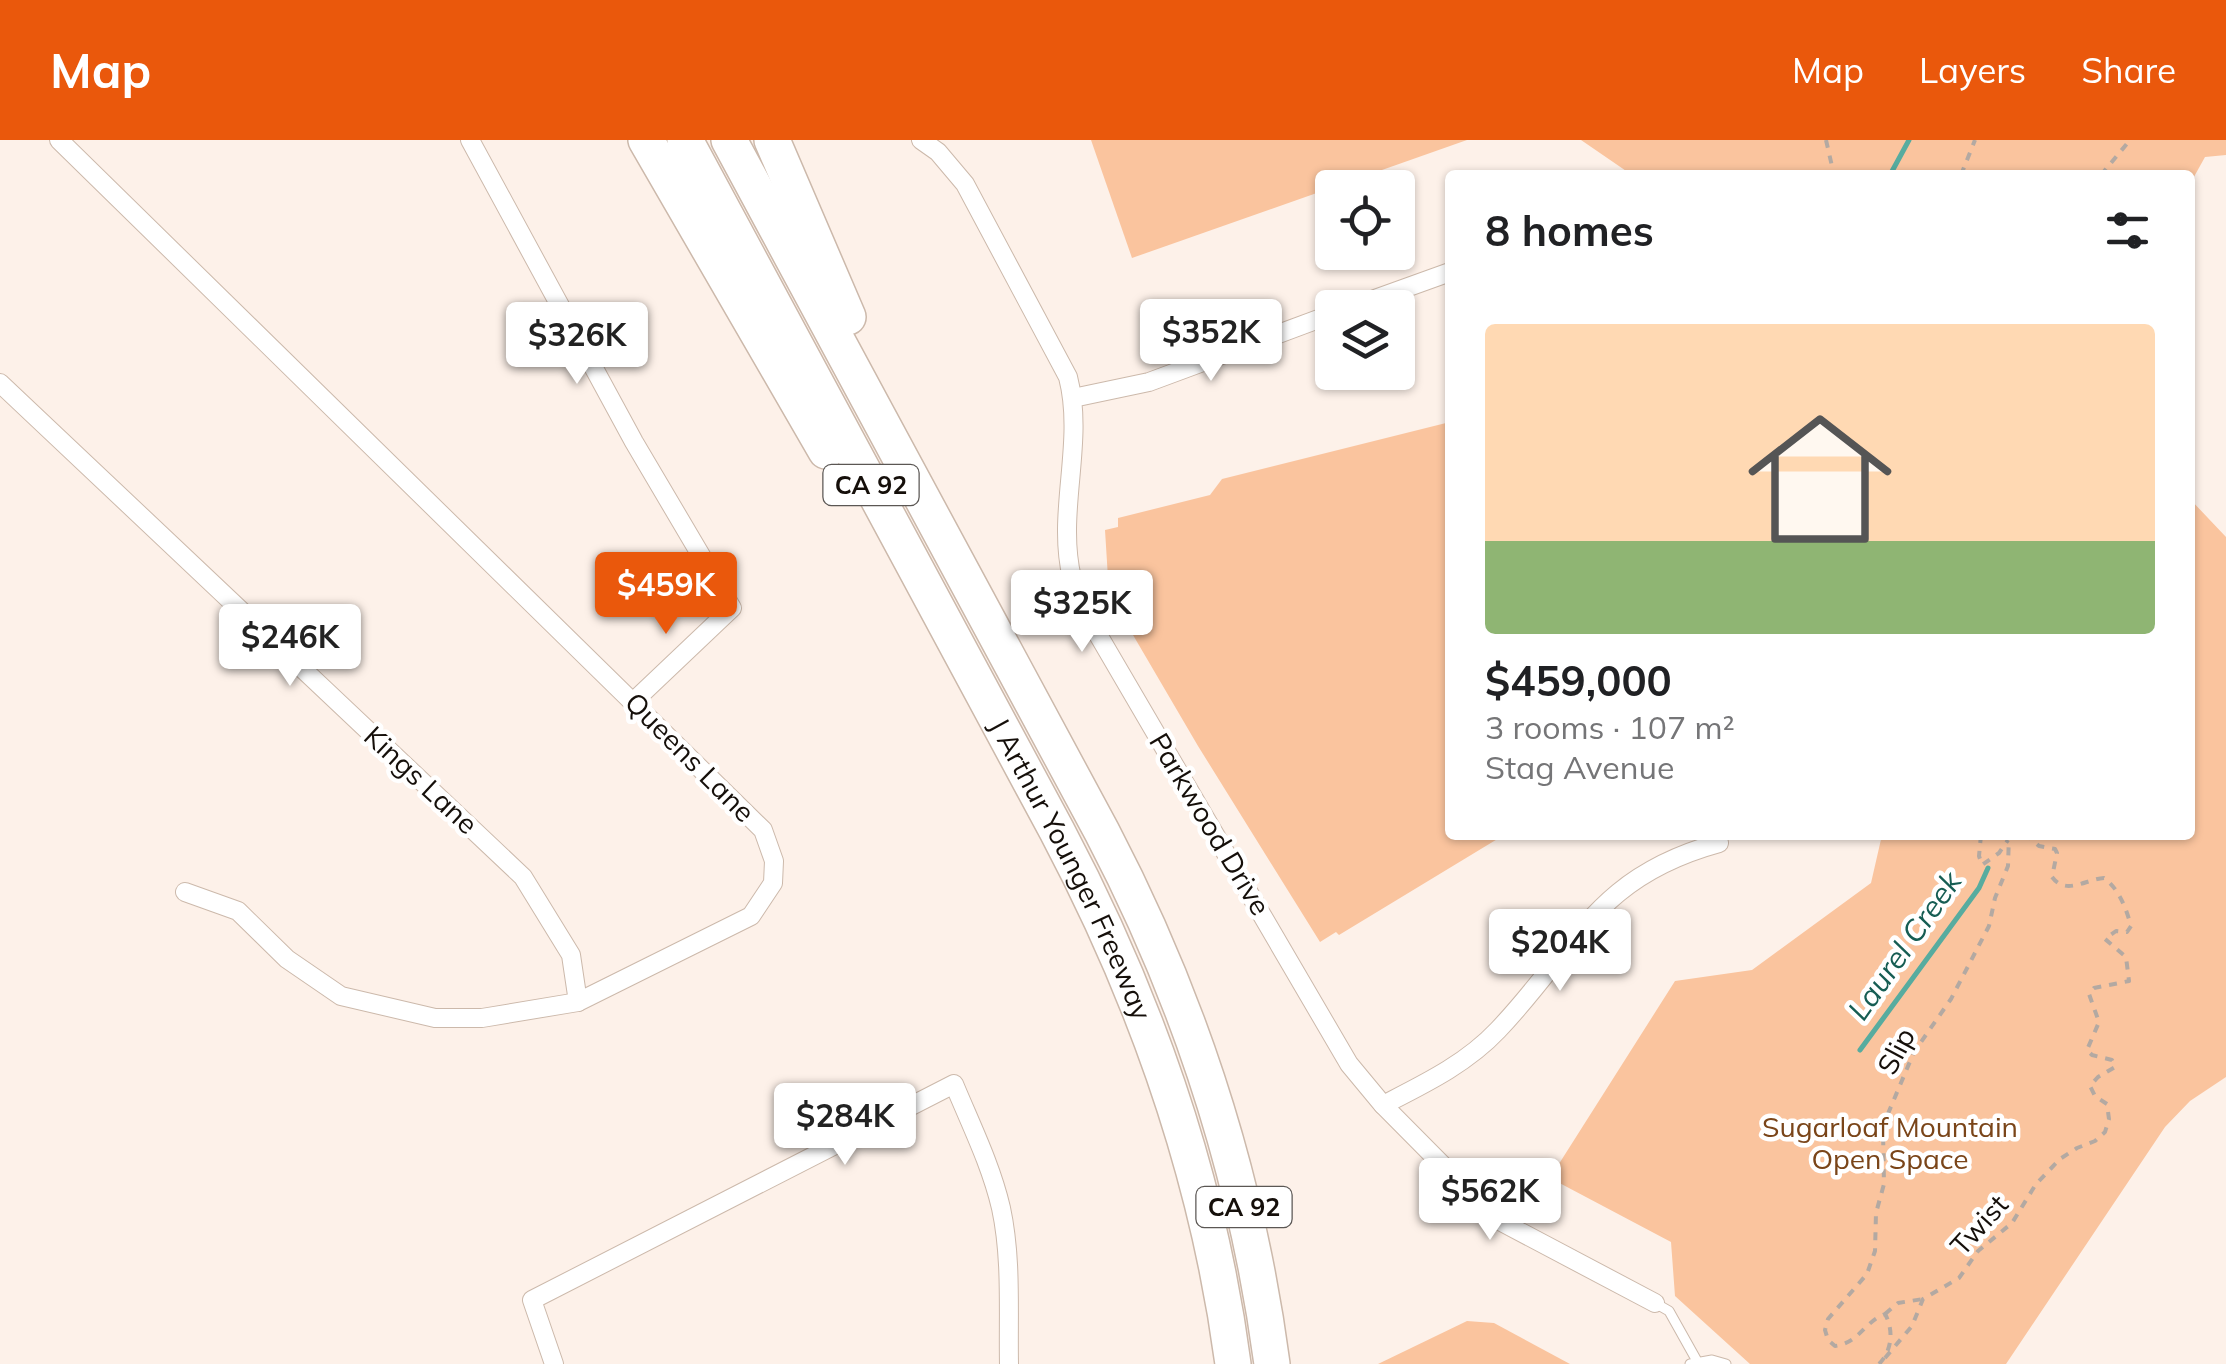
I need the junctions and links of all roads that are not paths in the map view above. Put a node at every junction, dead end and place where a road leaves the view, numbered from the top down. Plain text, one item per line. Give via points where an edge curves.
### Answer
1 (59, 140) edge
2 (470, 140) edge
3 (646, 140) edge
4 (685, 140) edge
5 (730, 140) edge
6 (772, 140) edge
7 (921, 140) edge
8 (1445, 274) edge
9 (1400, 290) edge
10 (1315, 320) edge
11 (0, 382) edge
12 (1073, 398) junction
13 (930, 512) junction
14 (634, 701) junction
15 (1058, 831) junction
16 (1720, 843) dead end
17 (185, 892) dead end
18 (578, 1002) junction
19 (1200, 1054) junction
20 (1383, 1105) junction
21 (1194, 1164) junction
22 (1655, 1303) joint
23 (1694, 1362) edge
24 (554, 1364) edge
25 (1009, 1364) edge
26 (1218, 1364) edge
27 (1233, 1364) edge
28 (1272, 1364) edge
29 (1293, 1364) edge
30 (1726, 1364) edge

1 - 14 street, Queens Lane
2 - 14 street via 732,608
3 - 15 highway via 888,559
4 - 15 highway, J Arthur Younger Freeway / CA 92
5 - 13 highway, J Arthur Younger Freeway / CA 92
6 - 13 highway
7 - 12 street, Parkwood Drive via 965,184 1068,376
8 - 9 street
10 - 12 street via 1149,382
11 - 18 street, Kings Lane via 523,877 571,956
12 - 20 street, Parkwood Drive via 1068,542 1086,614 1350,1064
13 - 19 highway, J Arthur Younger Freeway / CA 92 via 1127,880
14 - 18 street, Queens Lane via 763,830 774,861 773,883 751,916
15 - 21 highway, J Arthur Younger Freeway / CA 92 via 1143,1012
16 - 20 street via 1660,864 1612,896 1496,1033 1446,1073
17 - 18 street, Queens Lane via 238,911 286,959 341,996 435,1018 482,1018
19 - 28 highway, J Arthur Younger Freeway / CA 92 via 1245,1211
19 - 29 highway via 1262,1204
20 - 22 street, Parkwood Drive via 1496,1219
21 - 26 highway
21 - 27 highway, J Arthur Younger Freeway / CA 92
22 - 23 lane via 1669,1311
23 - 30 lane
24 - 25 street via 532,1300 954,1084 1000,1208

